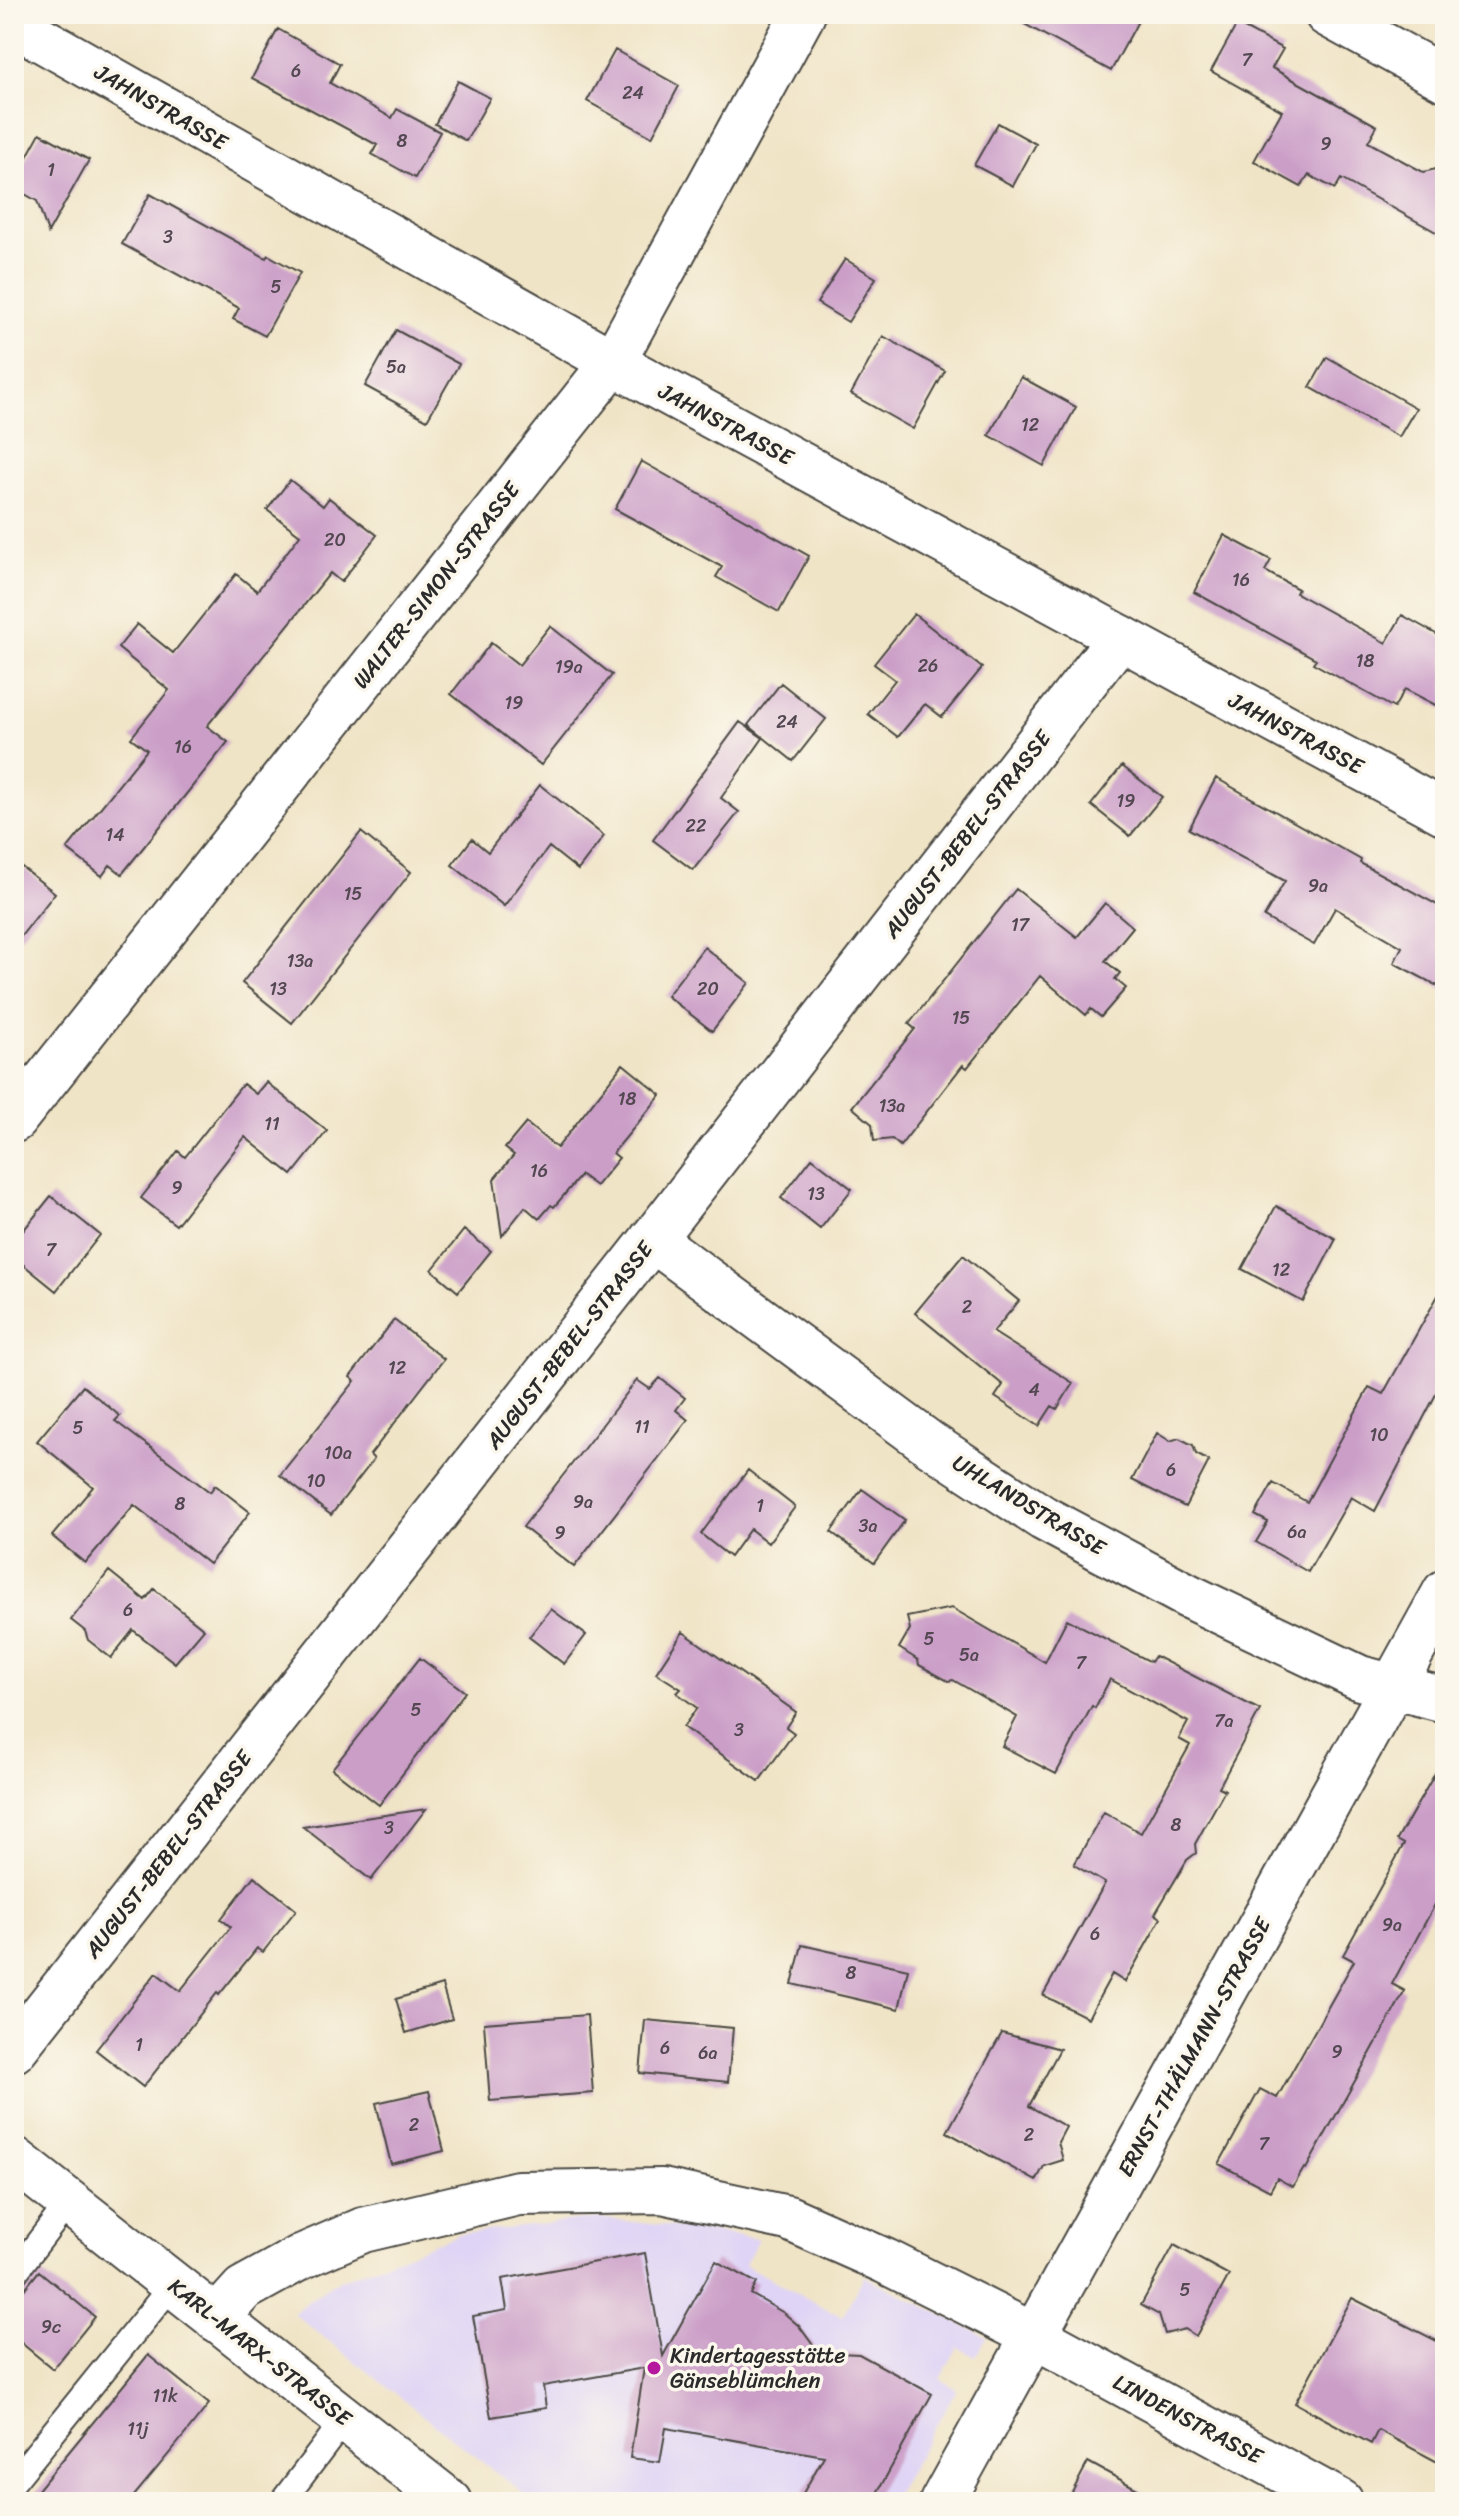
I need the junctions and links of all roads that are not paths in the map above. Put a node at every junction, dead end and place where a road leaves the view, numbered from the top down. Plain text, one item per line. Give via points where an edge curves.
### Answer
1 (803, 14) edge
2 (1327, 14) edge
3 (14, 24) edge
4 (1445, 79) edge
5 (613, 362) junction
6 (1120, 637) junction
7 (1445, 813) edge
8 (14, 1120) edge
9 (652, 1239) junction
10 (1445, 1592) edge
11 (1391, 1687) junction
12 (1445, 1700) edge
13 (14, 2050) edge
14 (14, 2159) edge
15 (69, 2202) junction
16 (14, 2274) edge
17 (173, 2284) junction
18 (216, 2319) junction
19 (1035, 2336) junction
20 (345, 2419) junction
21 (14, 2481) edge
22 (282, 2502) edge
23 (450, 2502) edge
24 (942, 2502) edge
25 (1341, 2502) edge

1 - 5 street, WALTER-SIMON-STRASSE
2 - 4 street
3 - 5 street, JAHNSTRASSE
5 - 6 street, JAHNSTRASSE
5 - 8 street, WALTER-SIMON-STRASSE
6 - 7 street, JAHNSTRASSE
6 - 9 street, AUGUST-BEBEL-STRASSE
9 - 11 street, UHLANDSTRASSE via 930,1444 1043,1518 1204,1604 1360,1678
9 - 13 street, AUGUST-BEBEL-STRASSE
10 - 11 street, ERNST-THÄLMANN-STRASSE
11 - 12 street, UHLANDSTRASSE
11 - 19 street, ERNST-THÄLMANN-STRASSE
14 - 15 street, KARL-MARX-STRASSE
15 - 16 lane
15 - 17 street, KARL-MARX-STRASSE
17 - 18 street, KARL-MARX-STRASSE
17 - 21 lane
18 - 19 street, LINDENSTRASSE via 243,2289 363,2230 518,2193 662,2191 788,2218 817,2239 885,2261
18 - 20 street, KARL-MARX-STRASSE
19 - 24 street, ERNST-THÄLMANN-STRASSE
19 - 25 street, LINDENSTRASSE
20 - 22 lane
20 - 23 street, KARL-MARX-STRASSE

